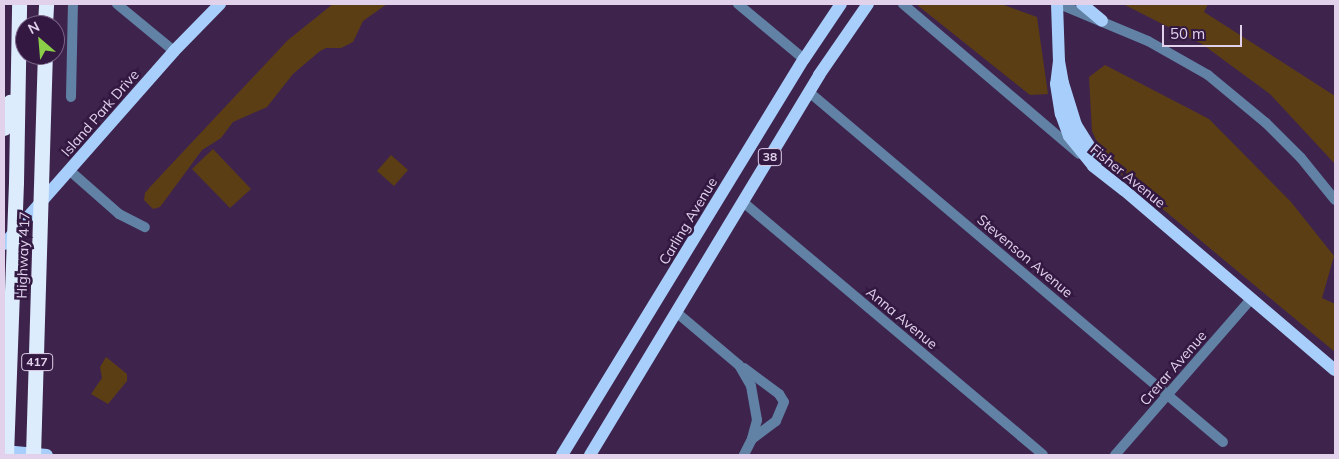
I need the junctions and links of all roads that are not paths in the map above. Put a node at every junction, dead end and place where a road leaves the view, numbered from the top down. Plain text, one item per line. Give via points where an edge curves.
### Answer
1 (19, 4) edge
2 (73, 4) edge
3 (117, 4) edge
4 (220, 4) edge
5 (738, 4) edge
6 (841, 4) edge
7 (868, 4) edge
8 (903, 4) edge
9 (1058, 4) edge
10 (1082, 4) edge
11 (1102, 21) junction
12 (174, 51) junction
13 (804, 59) junction
14 (1059, 61) junction
15 (45, 65) edge
16 (16, 74) junction
17 (809, 92) junction
18 (71, 97) dead end
19 (4, 128) edge
20 (1093, 166) junction
21 (69, 170) junction
22 (735, 172) junction
23 (754, 183) junction
24 (1124, 190) junction
25 (1335, 200) edge
26 (743, 202) junction
27 (145, 227) dead end
28 (4, 244) edge
29 (1251, 300) junction
30 (676, 312) junction
31 (739, 365) junction
32 (1335, 370) edge
33 (1168, 394) junction
34 (752, 439) junction
35 (1224, 442) dead end
36 (5, 445) edge
37 (33, 449) edge
38 (6, 455) edge
39 (47, 455) edge
40 (562, 455) edge
41 (590, 455) edge
42 (744, 455) edge
43 (1043, 455) edge
44 (1116, 455) edge

1 - 16 highway, 417
2 - 18 street
3 - 12 street
4 - 12 main road, Island Park Drive
5 - 13 street
6 - 13 main road, Carling Avenue / 38
7 - 17 main road, 38
8 - 20 street, Fisher Avenue
9 - 11 street
9 - 14 main road
10 - 11 main road
11 - 25 street via 1148,41 1208,75 1266,123 1301,158
12 - 21 main road, Island Park Drive
13 - 22 main road, Carling Avenue / 38
14 - 20 main road via 1056,84 1061,114 1069,136
14 - 24 main road via 1079,132 1096,158
15 - 37 highway, Highway 417 / 417
16 - 19 highway
16 - 36 highway, 417 via 16,182
17 - 23 main road, 38
17 - 33 street, Stevenson Avenue
20 - 24 main road, Fisher Avenue
21 - 27 street via 110,208
21 - 28 main road, Island Park Drive
22 - 23 main road
22 - 40 main road, Carling Avenue / 38
23 - 26 main road, 38
24 - 29 main road, Fisher Avenue
26 - 30 main road, 38
26 - 43 street, Anna Avenue
29 - 32 main road, Fisher Avenue
29 - 33 street, Crerar Avenue
30 - 31 street
30 - 41 main road, 38
31 - 34 street via 751,386 756,404 757,420
31 - 34 street via 779,394 784,402 776,421
33 - 35 street, Stevenson Avenue
33 - 44 street, Crerar Avenue
34 - 42 street
36 - 38 highway, 417
36 - 39 main road

